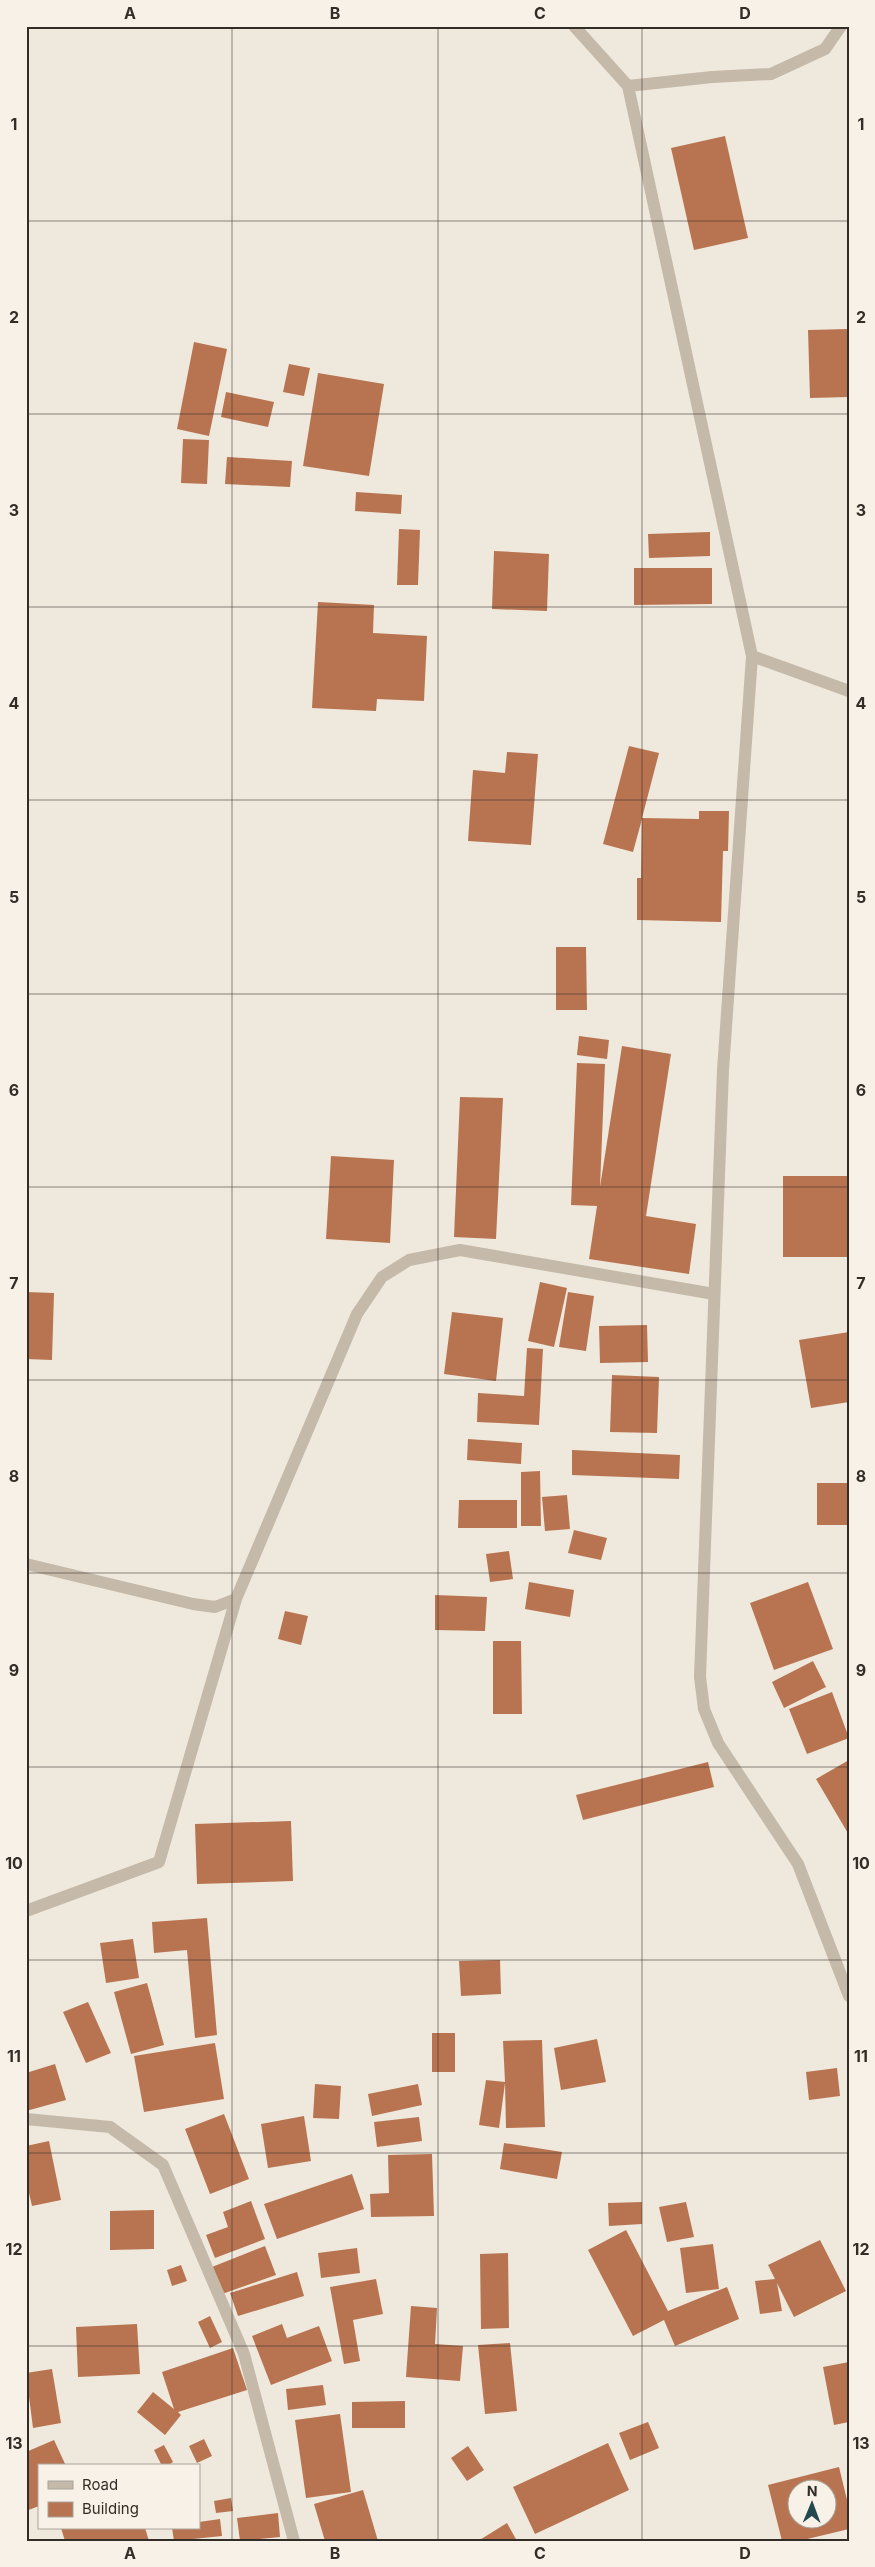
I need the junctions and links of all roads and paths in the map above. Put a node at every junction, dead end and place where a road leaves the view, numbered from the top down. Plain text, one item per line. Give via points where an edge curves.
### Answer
1 (574, 26) edge
2 (841, 26) edge
3 (628, 86) junction
4 (752, 656) junction
5 (849, 691) edge
6 (714, 1294) junction
7 (26, 1564) edge
8 (236, 1599) junction
9 (26, 1911) edge
10 (849, 1996) edge
11 (26, 2119) edge
12 (294, 2541) edge

1 - 3 street
2 - 3 street via 825,49 771,74
3 - 4 street
4 - 5 street
4 - 6 street via 723,1070
6 - 8 street via 460,1250 408,1260 382,1277 357,1314
6 - 10 street via 700,1676 704,1709 718,1742 798,1864
7 - 8 street via 193,1604 215,1607
8 - 9 street via 159,1862
11 - 12 street via 110,2127 163,2164 244,2354

